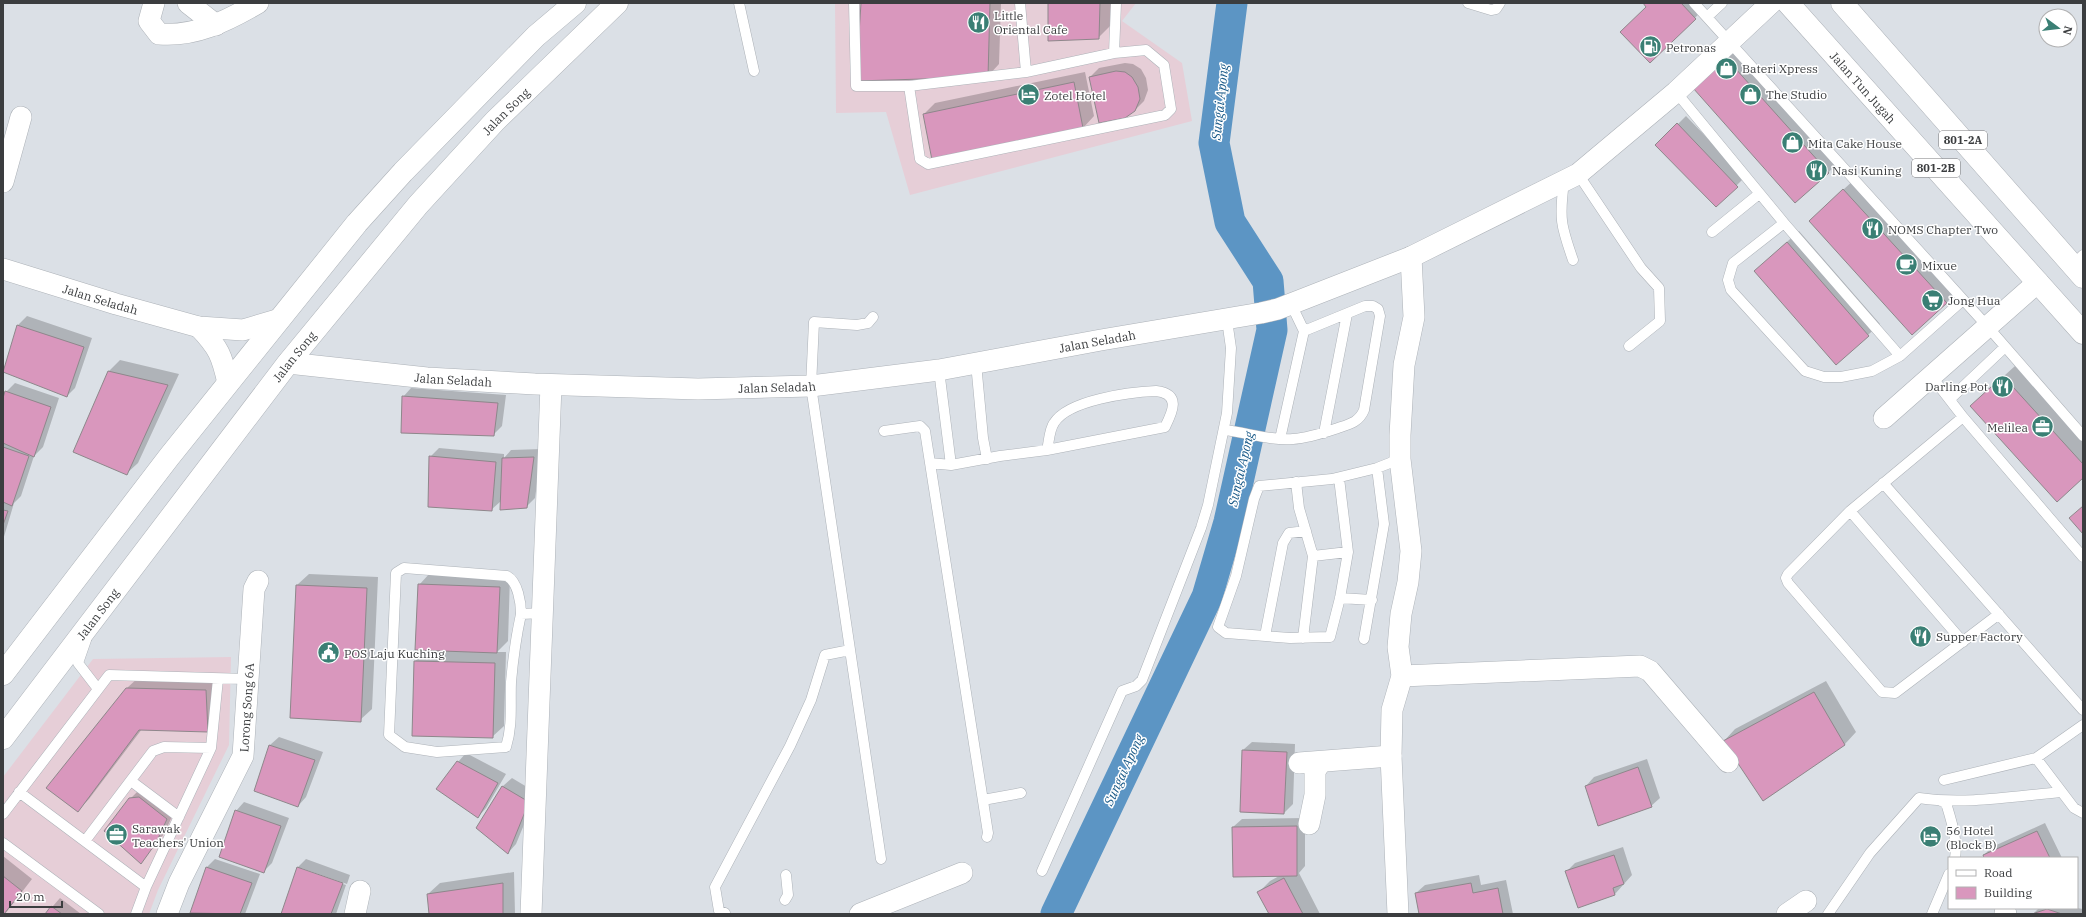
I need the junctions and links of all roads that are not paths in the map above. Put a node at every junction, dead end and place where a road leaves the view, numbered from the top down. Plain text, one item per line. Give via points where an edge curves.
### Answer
1 (154, 3) edge
2 (188, 3) edge
3 (258, 3) edge
4 (575, 3) edge
5 (618, 3) edge
6 (739, 3) edge
7 (854, 3) edge
8 (1020, 3) edge
9 (1116, 3) edge
10 (1468, 3) edge
11 (1500, 3) edge
12 (1694, 3) edge
13 (1722, 3) edge
14 (1771, 3) edge
15 (1788, 3) edge
16 (1842, 3) edge
17 (1707, 17) junction
18 (216, 25) junction
19 (1730, 42) junction
20 (1114, 53) junction
21 (754, 71) dead end
22 (1026, 72) junction
23 (909, 86) junction
24 (1676, 92) junction
25 (21, 117) dead end
26 (1571, 177) junction
27 (3, 182) edge
28 (1759, 194) junction
29 (1784, 224) junction
30 (1712, 232) dead end
31 (1411, 256) junction
32 (1573, 260) dead end
33 (2080, 266) edge
34 (5, 275) edge
35 (2038, 282) junction
36 (1963, 300) junction
37 (1277, 309) junction
38 (1347, 314) junction
39 (873, 317) dead end
40 (280, 319) junction
41 (1227, 320) junction
42 (1988, 326) junction
43 (199, 327) junction
44 (1304, 331) junction
45 (2083, 333) edge
46 (1628, 346) dead end
47 (2005, 346) junction
48 (1900, 356) junction
49 (288, 363) junction
50 (976, 363) junction
51 (939, 370) junction
52 (1932, 377) junction
53 (228, 383) junction
54 (551, 385) junction
55 (811, 386) junction
56 (1950, 398) junction
57 (1963, 417) junction
58 (1884, 418) dead end
59 (1224, 430) junction
60 (884, 431) dead end
61 (1324, 433) junction
62 (2083, 436) edge
63 (1280, 439) junction
64 (1047, 450) junction
65 (987, 459) junction
66 (1400, 459) junction
67 (930, 463) junction
68 (951, 465) junction
69 (1377, 468) junction
70 (1339, 478) junction
71 (1296, 482) junction
72 (1883, 482) junction
73 (1850, 511) junction
74 (1306, 532) junction
75 (1348, 552) junction
76 (1313, 556) junction
77 (2083, 557) edge
78 (258, 581) dead end
79 (1340, 598) junction
80 (1372, 600) junction
81 (543, 613) junction
82 (520, 614) junction
83 (1999, 614) junction
84 (92, 623) junction
85 (1265, 636) junction
86 (1303, 638) junction
87 (1364, 639) dead end
88 (1963, 642) junction
89 (850, 650) junction
90 (3, 674) edge
91 (1402, 676) junction
92 (218, 679) junction
93 (247, 679) junction
94 (98, 690) junction
95 (2081, 705) edge
96 (2083, 725) edge
97 (3, 738) edge
98 (210, 748) junction
99 (1391, 756) junction
100 (2036, 758) junction
101 (1321, 762) junction
102 (1728, 762) dead end
103 (1298, 763) dead end
104 (1944, 780) dead end
105 (131, 781) junction
106 (19, 792) junction
107 (2062, 792) junction
108 (1021, 794) dead end
109 (983, 800) junction
110 (1941, 802) junction
111 (2083, 813) edge
112 (3, 814) edge
113 (179, 817) junction
114 (1310, 824) dead end
115 (987, 837) dead end
116 (85, 841) junction
117 (3, 843) edge
118 (1956, 857) edge
119 (881, 860) dead end
120 (1042, 871) dead end
121 (962, 873) dead end
122 (786, 875) dead end
123 (1948, 876) edge
124 (146, 887) junction
125 (360, 892) dead end
126 (785, 900) dead end
127 (1806, 901) dead end
128 (725, 913) dead end
129 (99, 914) edge
130 (136, 914) edge
131 (167, 914) edge
132 (355, 914) edge
133 (531, 914) edge
134 (860, 914) edge
135 (1398, 914) edge
136 (1787, 914) edge
137 (1828, 914) edge
138 (1932, 914) edge

1 - 18 street via 148,21 159,34 174,35
2 - 18 street
3 - 18 street
4 - 40 main road via 536,36 403,172 357,223
5 - 49 main road, Jalan Song via 495,121 418,205
6 - 21 lane
7 - 23 lane via 856,86
8 - 22 lane
9 - 20 lane
10 - 11 lane via 1490,10 1496,9
12 - 17 lane
13 - 17 lane
14 - 19 street, Jalan Seladah
15 - 35 main road, Jalan Tun Jugah / 801-2B
16 - 33 main road, 801-2A
17 - 19 lane
19 - 24 street, Jalan Seladah
19 - 36 lane
20 - 22 lane
20 - 23 lane via 1146,50 1164,65 1171,109 1165,115 928,164 920,160
22 - 23 lane
24 - 26 street, Jalan Seladah
24 - 28 lane
25 - 27 street
26 - 31 street, Jalan Seladah
26 - 32 lane via 1560,216
26 - 46 lane via 1658,288 1660,321
28 - 29 lane
28 - 30 lane
29 - 48 lane
29 - 48 lane via 1733,263 1728,280 1731,290 1805,371 1824,377 1841,377 1872,370
31 - 37 street, Jalan Seladah
31 - 66 street via 1414,317 1404,366
34 - 43 street, Jalan Seladah
35 - 42 street
35 - 45 main road, Jalan Tun Jugah / 801-2B
36 - 42 lane
36 - 48 lane
37 - 41 street, Jalan Seladah
37 - 44 lane
38 - 44 lane
38 - 61 lane
38 - 61 lane via 1365,306 1373,306 1378,309 1380,316 1364,410 1357,421
39 - 55 lane via 868,323 857,325 814,322
40 - 43 street, Jalan Seladah via 244,330
40 - 53 main road
41 - 50 street, Jalan Seladah
41 - 59 lane via 1231,348
42 - 47 lane
42 - 52 street
43 - 53 street via 222,357
44 - 63 lane
47 - 56 lane
47 - 62 lane
49 - 54 street, Jalan Seladah via 427,378
49 - 84 main road, Jalan Song
50 - 51 street, Jalan Seladah
50 - 65 lane
51 - 55 street, Jalan Seladah
51 - 68 lane
52 - 56 lane
52 - 58 street
53 - 90 main road
54 - 55 street, Jalan Seladah via 698,389
54 - 81 street
55 - 89 lane
56 - 57 lane
57 - 72 lane
57 - 77 lane
59 - 63 lane
59 - 120 lane via 1208,506 1142,680 1136,686 1122,691
60 - 67 lane via 920,426 923,428 926,431
61 - 63 lane via 1308,438
64 - 64 lane via 1053,423 1066,412 1085,403 1156,391 1165,392 1172,399 1174,411 1165,427
64 - 65 lane
65 - 68 lane
66 - 69 lane
66 - 91 street via 1411,551 1398,647
67 - 68 lane
67 - 109 lane
69 - 70 lane
69 - 80 lane via 1384,524
70 - 71 lane
70 - 75 lane
71 - 74 lane
71 - 85 lane via 1259,486 1236,576 1218,627 1226,633
72 - 73 lane
72 - 83 lane
73 - 88 lane
73 - 88 lane via 1786,578 1882,692 1895,693
74 - 76 lane
74 - 85 lane via 1289,533 1282,543
75 - 76 lane
75 - 79 lane
76 - 86 lane
78 - 93 street, Lorong Song 6A via 254,589
79 - 80 lane
79 - 86 lane via 1330,637
80 - 87 lane
81 - 82 lane
81 - 133 street
82 - 82 lane via 521,601 511,578 507,576 404,568 396,573 389,735 406,747 436,752 506,747 511,729 511,683
83 - 88 lane
83 - 95 lane
84 - 94 lane via 78,663
84 - 97 main road, Jalan Song
85 - 86 lane
89 - 119 lane
89 - 128 lane via 825,655 811,700 790,746 715,887 719,911
91 - 99 street via 1392,710
91 - 102 street via 1640,666 1650,671
92 - 93 lane
92 - 94 lane via 109,676
92 - 98 lane
93 - 131 street, Lorong Song 6A via 243,756 179,883
94 - 106 lane
96 - 100 lane
98 - 105 lane via 164,747 153,751
98 - 113 lane
99 - 101 street
99 - 135 street
100 - 104 lane
100 - 107 lane
101 - 103 street
101 - 114 street via 1315,772 1315,795
105 - 113 lane
105 - 116 lane
106 - 112 lane
106 - 116 lane
107 - 110 lane
107 - 111 lane via 2074,808
108 - 109 lane
109 - 115 lane
110 - 118 lane via 1946,803 1952,822
110 - 137 lane via 1919,798 1870,853
113 - 124 lane
116 - 124 lane
117 - 129 lane
121 - 134 street
122 - 126 lane via 788,895
123 - 138 lane
124 - 130 lane
125 - 132 street
127 - 136 street

